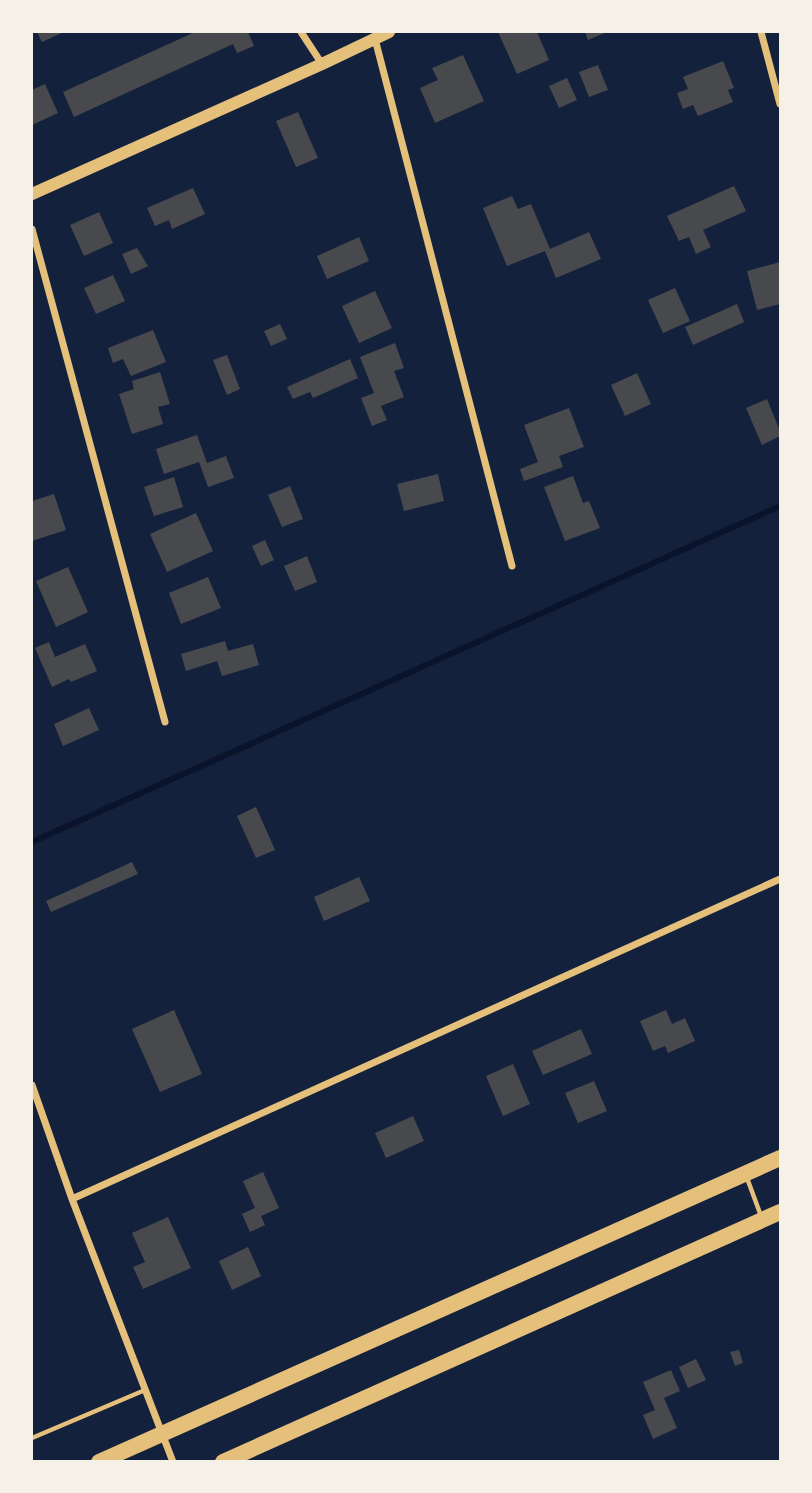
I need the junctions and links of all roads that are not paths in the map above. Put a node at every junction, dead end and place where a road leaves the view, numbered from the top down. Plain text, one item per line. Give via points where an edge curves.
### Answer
1 (301, 32) edge
2 (389, 32) edge
3 (761, 32) edge
4 (374, 38) junction
5 (322, 64) junction
6 (780, 104) edge
7 (32, 194) edge
8 (32, 229) edge
9 (512, 566) dead end
10 (165, 722) dead end
11 (780, 879) edge
12 (32, 1085) edge
13 (780, 1158) edge
14 (746, 1174) junction
15 (72, 1199) junction
16 (780, 1212) edge
17 (762, 1220) junction
18 (145, 1390) junction
19 (162, 1433) junction
20 (32, 1438) edge
21 (99, 1461) edge
22 (173, 1461) edge
23 (223, 1461) edge

1 - 5 street
2 - 4 street
3 - 6 street
4 - 5 street
4 - 9 street
5 - 7 street
8 - 10 street
11 - 15 street
12 - 15 street
13 - 14 main road
14 - 17 lane
14 - 19 main road
15 - 18 street
16 - 17 main road
17 - 23 main road
18 - 19 street
18 - 20 lane
19 - 21 main road
19 - 22 street

